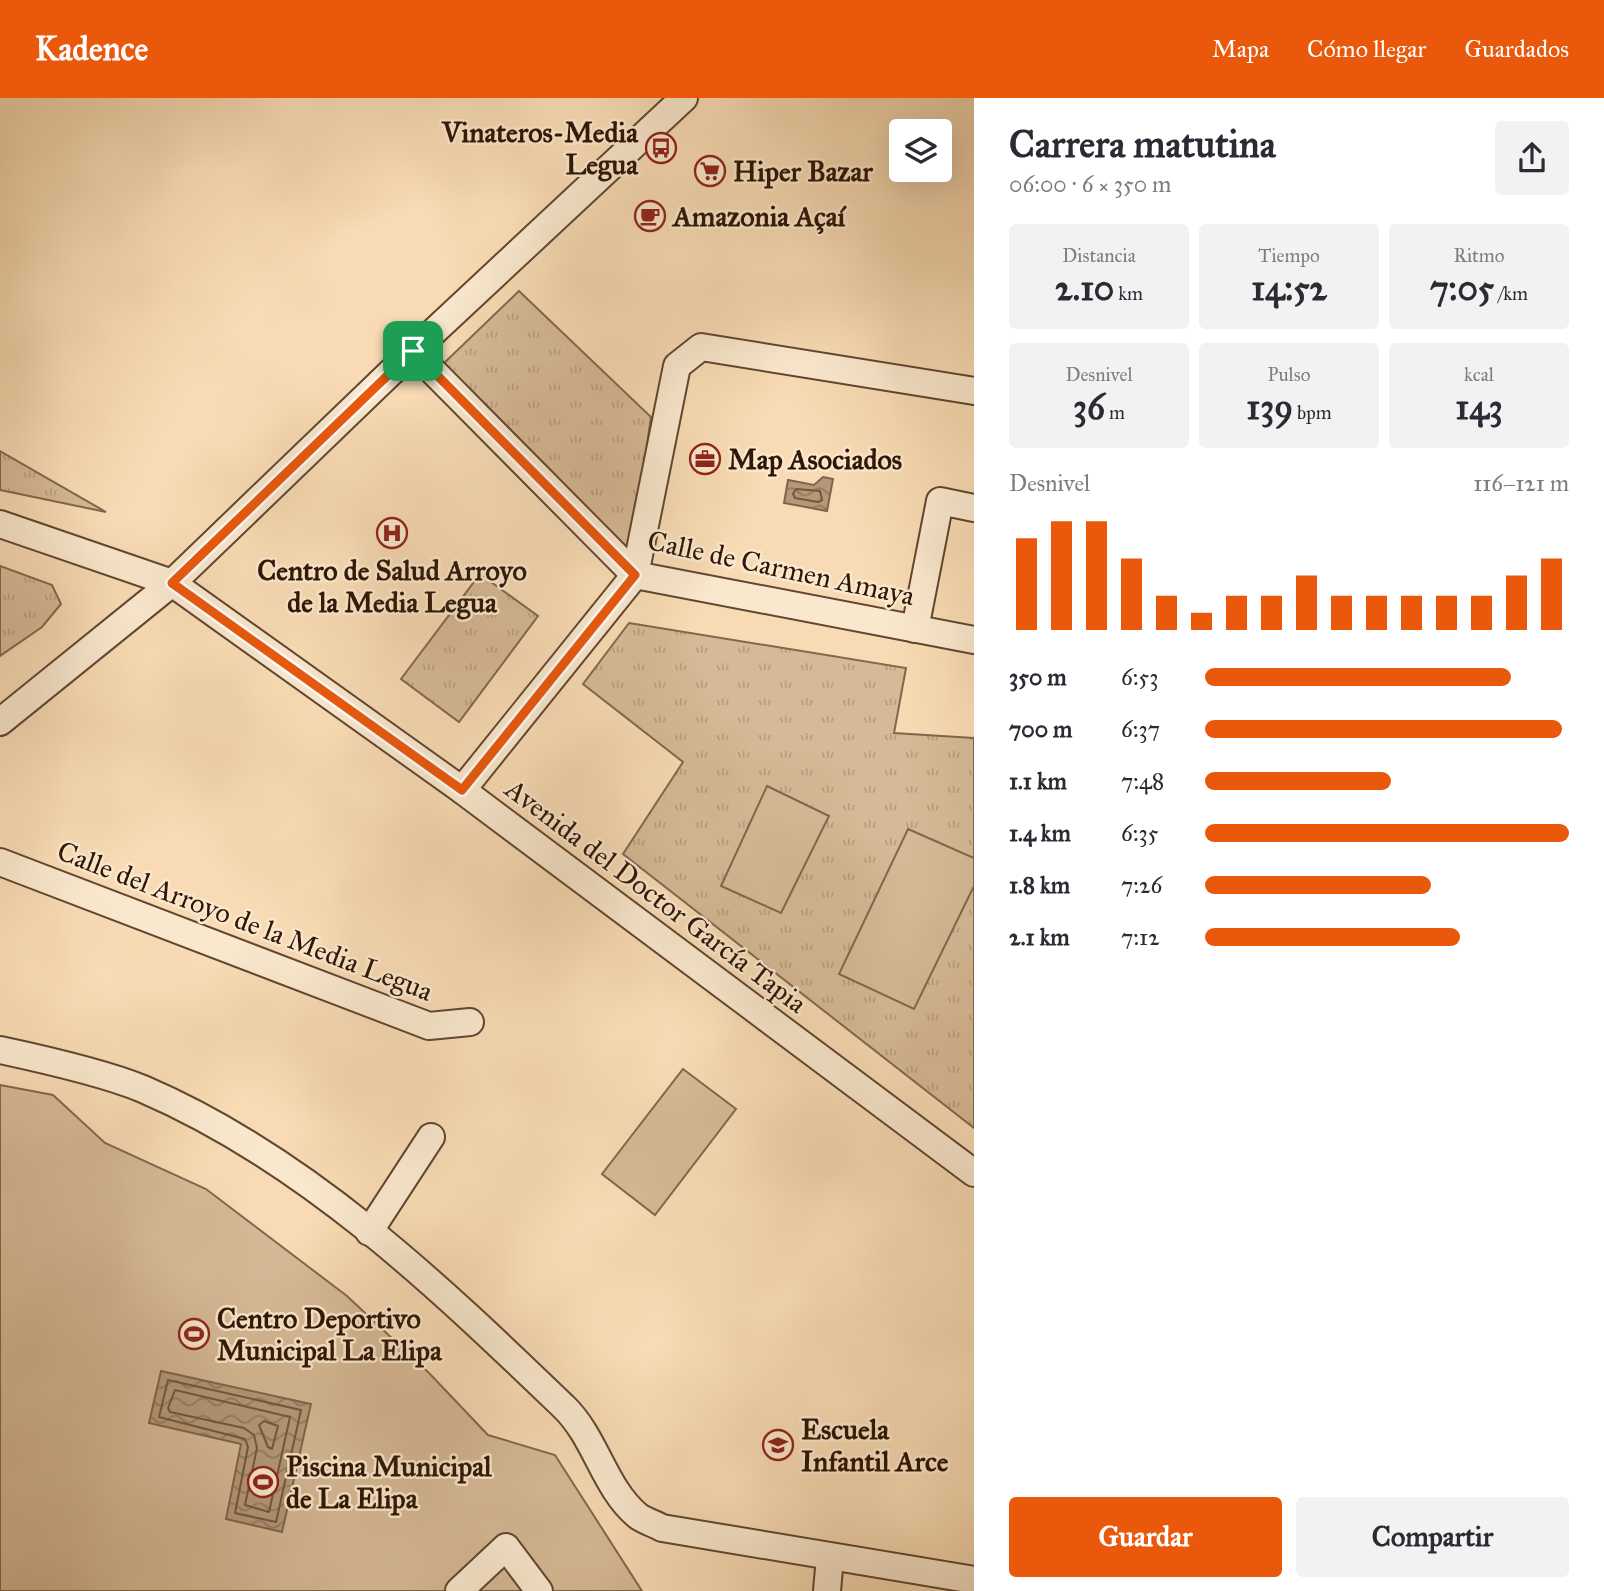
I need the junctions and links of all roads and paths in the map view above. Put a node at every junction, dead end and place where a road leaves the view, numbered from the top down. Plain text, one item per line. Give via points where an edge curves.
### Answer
1 (684, 98) edge
2 (413, 351) junction
3 (974, 391) edge
4 (974, 508) edge
5 (0, 524) edge
6 (635, 575) junction
7 (172, 583) junction
8 (915, 629) junction
9 (974, 640) edge
10 (0, 722) edge
11 (462, 790) junction
12 (0, 862) edge
13 (470, 1022) dead end
14 (0, 1050) edge
15 (431, 1137) dead end
16 (974, 1173) edge
17 (369, 1232) junction
18 (830, 1557) junction
19 (974, 1580) edge
20 (459, 1591) edge
21 (539, 1591) edge
22 (827, 1591) edge

1 - 2 street
2 - 6 street, Calle de Carmen Amaya
2 - 7 street
3 - 6 street via 701,347 677,366
4 - 8 street via 940,501
5 - 7 street, Avenida del Doctor García Tapia
6 - 8 street, Calle de Carmen Amaya
6 - 11 street
7 - 10 street
7 - 11 street, Avenida del Doctor García Tapia
8 - 9 street, Calle de Carmen Amaya
11 - 16 street, Avenida del Doctor García Tapia
12 - 13 street, Calle del Arroyo de la Media Legua via 429,1026
14 - 17 street via 141,1089 244,1139
15 - 17 street
17 - 18 street via 459,1306 580,1423 616,1488 638,1516 662,1528
18 - 19 street
18 - 22 street
20 - 21 street via 506,1547

